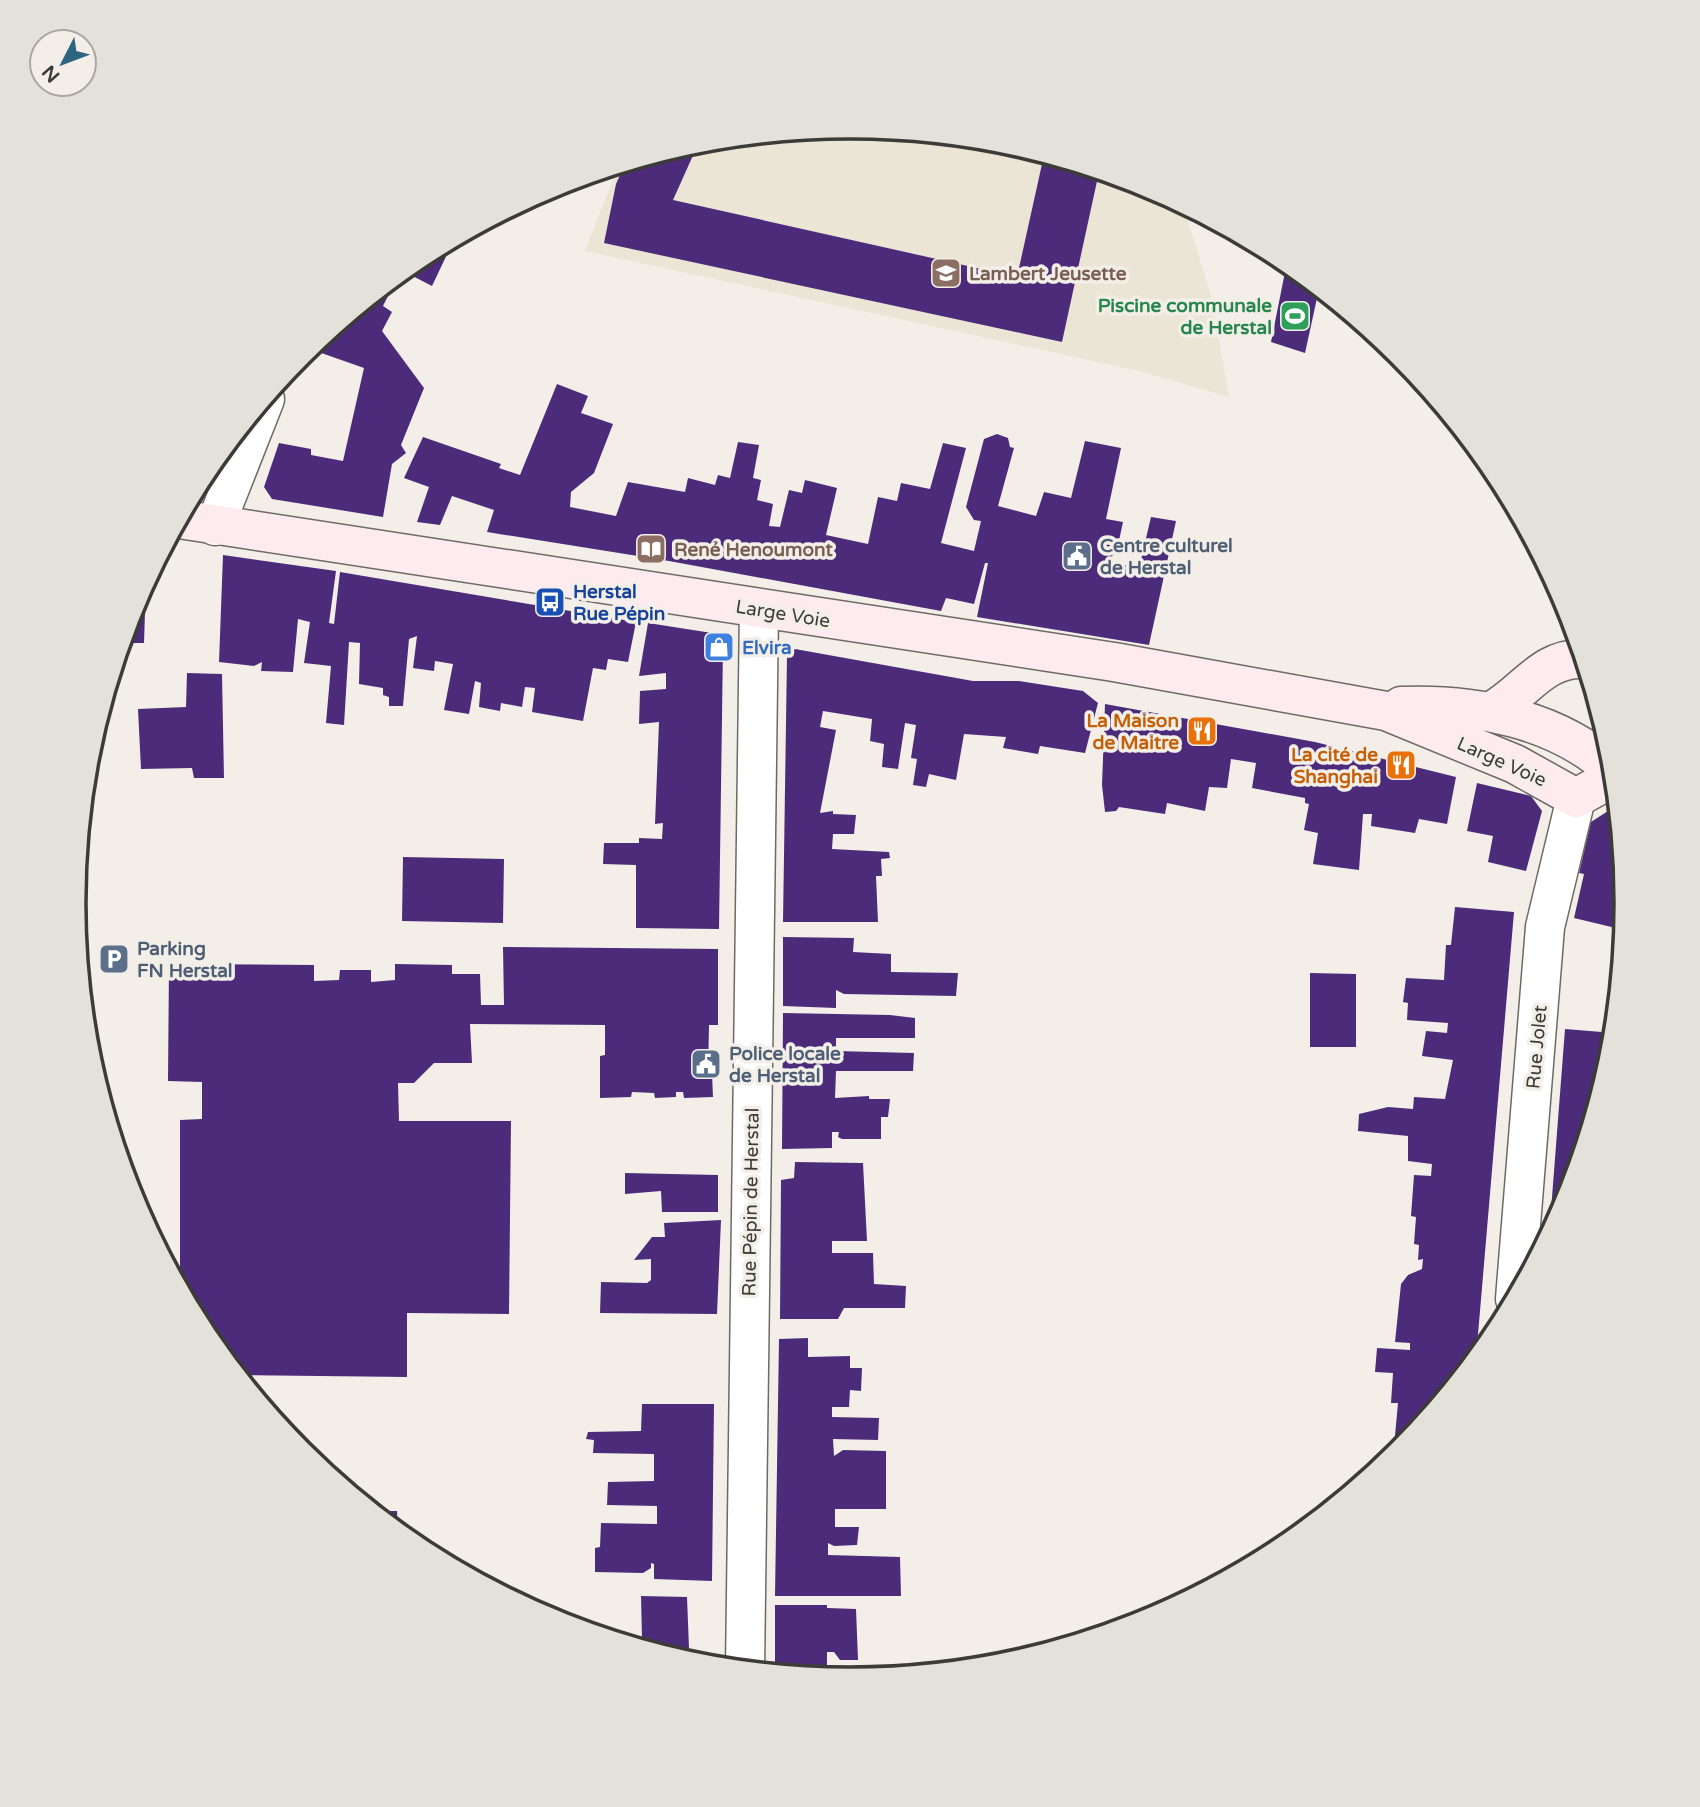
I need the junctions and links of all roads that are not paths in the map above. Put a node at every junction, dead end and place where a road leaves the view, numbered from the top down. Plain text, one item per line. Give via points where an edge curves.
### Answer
1 (242, 440) edge
2 (197, 523) edge
3 (759, 609) junction
4 (1574, 659) edge
5 (1386, 711) junction
6 (1490, 712) junction
7 (1601, 761) edge
8 (1605, 782) edge
9 (1576, 798) junction
10 (1517, 1277) edge
11 (745, 1660) edge

1 - 2 street
2 - 3 street, Large Voie
3 - 5 street, Large Voie via 1127,664
3 - 11 street, Rue Pépin de Herstal
4 - 6 street, Large Voie via 1563,658 1511,701
5 - 6 street, Large Voie via 1403,706
5 - 9 street, Large Voie via 1515,764
6 - 7 street via 1548,729
8 - 9 street
9 - 10 street, Rue Jolet via 1545,927

